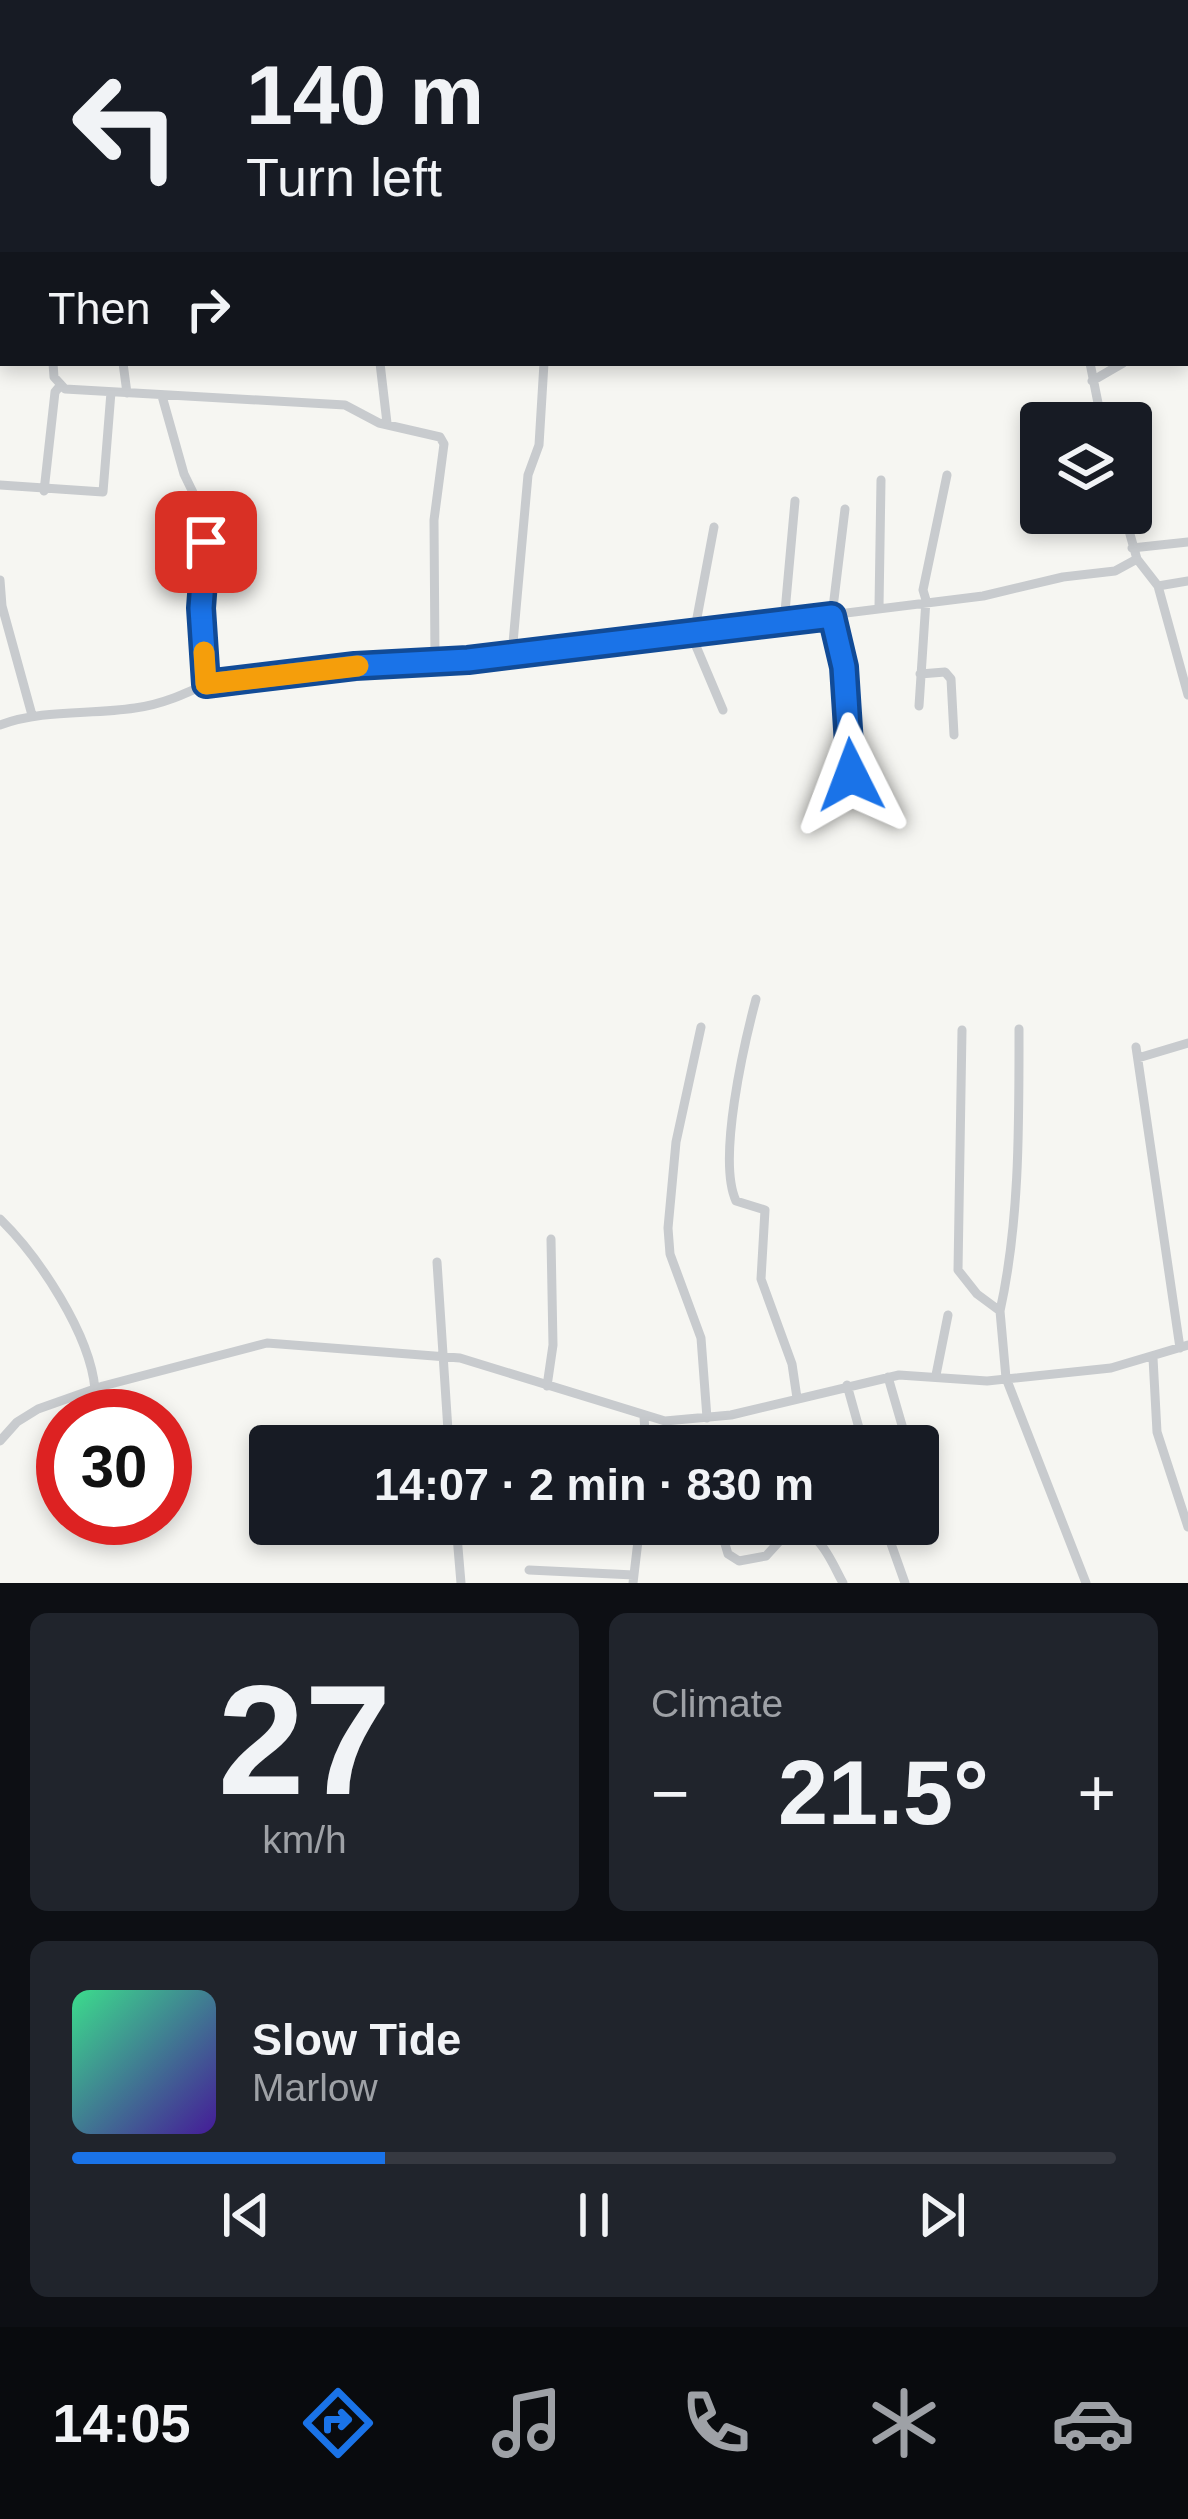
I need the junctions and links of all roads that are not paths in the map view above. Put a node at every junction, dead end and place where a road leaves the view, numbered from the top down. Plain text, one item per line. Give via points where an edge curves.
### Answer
1 (54, 366) edge
2 (123, 366) edge
3 (380, 366) edge
4 (544, 366) edge
5 (1090, 366) edge
6 (1118, 366) edge
7 (1092, 382) junction
8 (60, 386) junction
9 (111, 392) junction
10 (127, 393) junction
11 (162, 396) junction
12 (1097, 402) edge
13 (387, 422) junction
14 (947, 475) dead end
15 (880, 480) dead end
16 (0, 484) edge
17 (44, 490) junction
18 (795, 501) dead end
19 (845, 509) dead end
20 (714, 526) dead end
21 (1130, 534) edge
22 (1188, 542) edge
23 (1135, 554) junction
24 (0, 575) edge
25 (1188, 581) edge
26 (1158, 586) junction
27 (926, 600) junction
28 (879, 607) junction
29 (832, 616) junction
30 (784, 623) junction
31 (694, 631) junction
32 (512, 654) junction
33 (435, 661) junction
34 (920, 674) junction
35 (206, 684) junction
36 (1188, 695) edge
37 (919, 706) dead end
38 (723, 710) dead end
39 (32, 715) junction
40 (0, 725) edge
41 (954, 735) dead end
42 (851, 775) dead end
43 (756, 999) dead end
44 (701, 1027) dead end
45 (1019, 1029) dead end
46 (962, 1030) dead end
47 (1188, 1043) edge
48 (0, 1219) edge
49 (551, 1239) dead end
50 (436, 1262) dead end
51 (1000, 1311) junction
52 (948, 1315) dead end
53 (1184, 1347) edge
54 (441, 1355) junction
55 (1153, 1358) junction
56 (936, 1376) junction
57 (888, 1377) junction
58 (1006, 1378) junction
59 (847, 1385) junction
60 (547, 1386) junction
61 (94, 1389) joint
62 (796, 1398) junction
63 (36, 1410) edge
64 (644, 1417) junction
65 (707, 1418) junction
66 (665, 1421) junction
67 (447, 1425) edge
68 (645, 1425) edge
69 (661, 1425) edge
70 (858, 1425) edge
71 (902, 1425) edge
72 (0, 1441) edge
73 (1188, 1527) edge
74 (458, 1545) edge
75 (637, 1545) edge
76 (725, 1545) edge
77 (776, 1545) edge
78 (822, 1545) edge
79 (891, 1545) edge
80 (529, 1570) dead end
81 (633, 1579) edge
82 (461, 1583) edge
83 (843, 1583) edge
84 (905, 1583) edge
85 (1086, 1583) edge

1 - 8 street
2 - 10 street
3 - 13 street
4 - 32 street
5 - 7 street
6 - 7 street
7 - 12 street
8 - 9 street
8 - 17 street
9 - 10 street
9 - 17 street via 103,492
10 - 11 street
11 - 13 street via 345,405
11 - 35 street via 202,511
13 - 33 street via 444,444 434,520
14 - 27 street
15 - 28 street
16 - 17 street
18 - 30 street
19 - 29 street
20 - 31 street
21 - 23 street
22 - 23 street
23 - 26 street
23 - 27 street via 1107,573
24 - 39 street
25 - 26 street
26 - 36 street
27 - 28 street
27 - 34 street
28 - 29 street
29 - 30 street
29 - 42 street
30 - 31 street
31 - 32 street
31 - 38 street
32 - 33 street
33 - 35 street
34 - 37 street
34 - 41 street via 951,679
35 - 39 street via 135,708
39 - 40 street
43 - 62 street via 736,1074 730,1182 736,1202 765,1210 761,1279
44 - 65 street via 676,1142 668,1228 703,1350
45 - 51 street
46 - 51 street via 956,1257 968,1284
47 - 53 street via 1137,1053
48 - 61 street via 25,1243 81,1333
49 - 60 street
50 - 54 street
51 - 58 street
52 - 56 street
53 - 55 street
54 - 60 street
54 - 61 street via 267,1343
54 - 67 street
55 - 58 street
55 - 73 street via 1157,1432
56 - 57 street
56 - 58 street
57 - 59 street
57 - 71 street
58 - 85 street
59 - 62 street
59 - 70 street
60 - 64 street
62 - 65 street
63 - 72 street
64 - 66 street
64 - 68 street
65 - 66 street
66 - 69 street
74 - 82 street
75 - 81 street
76 - 77 street via 740,1561
78 - 83 street
79 - 84 street
80 - 81 street

